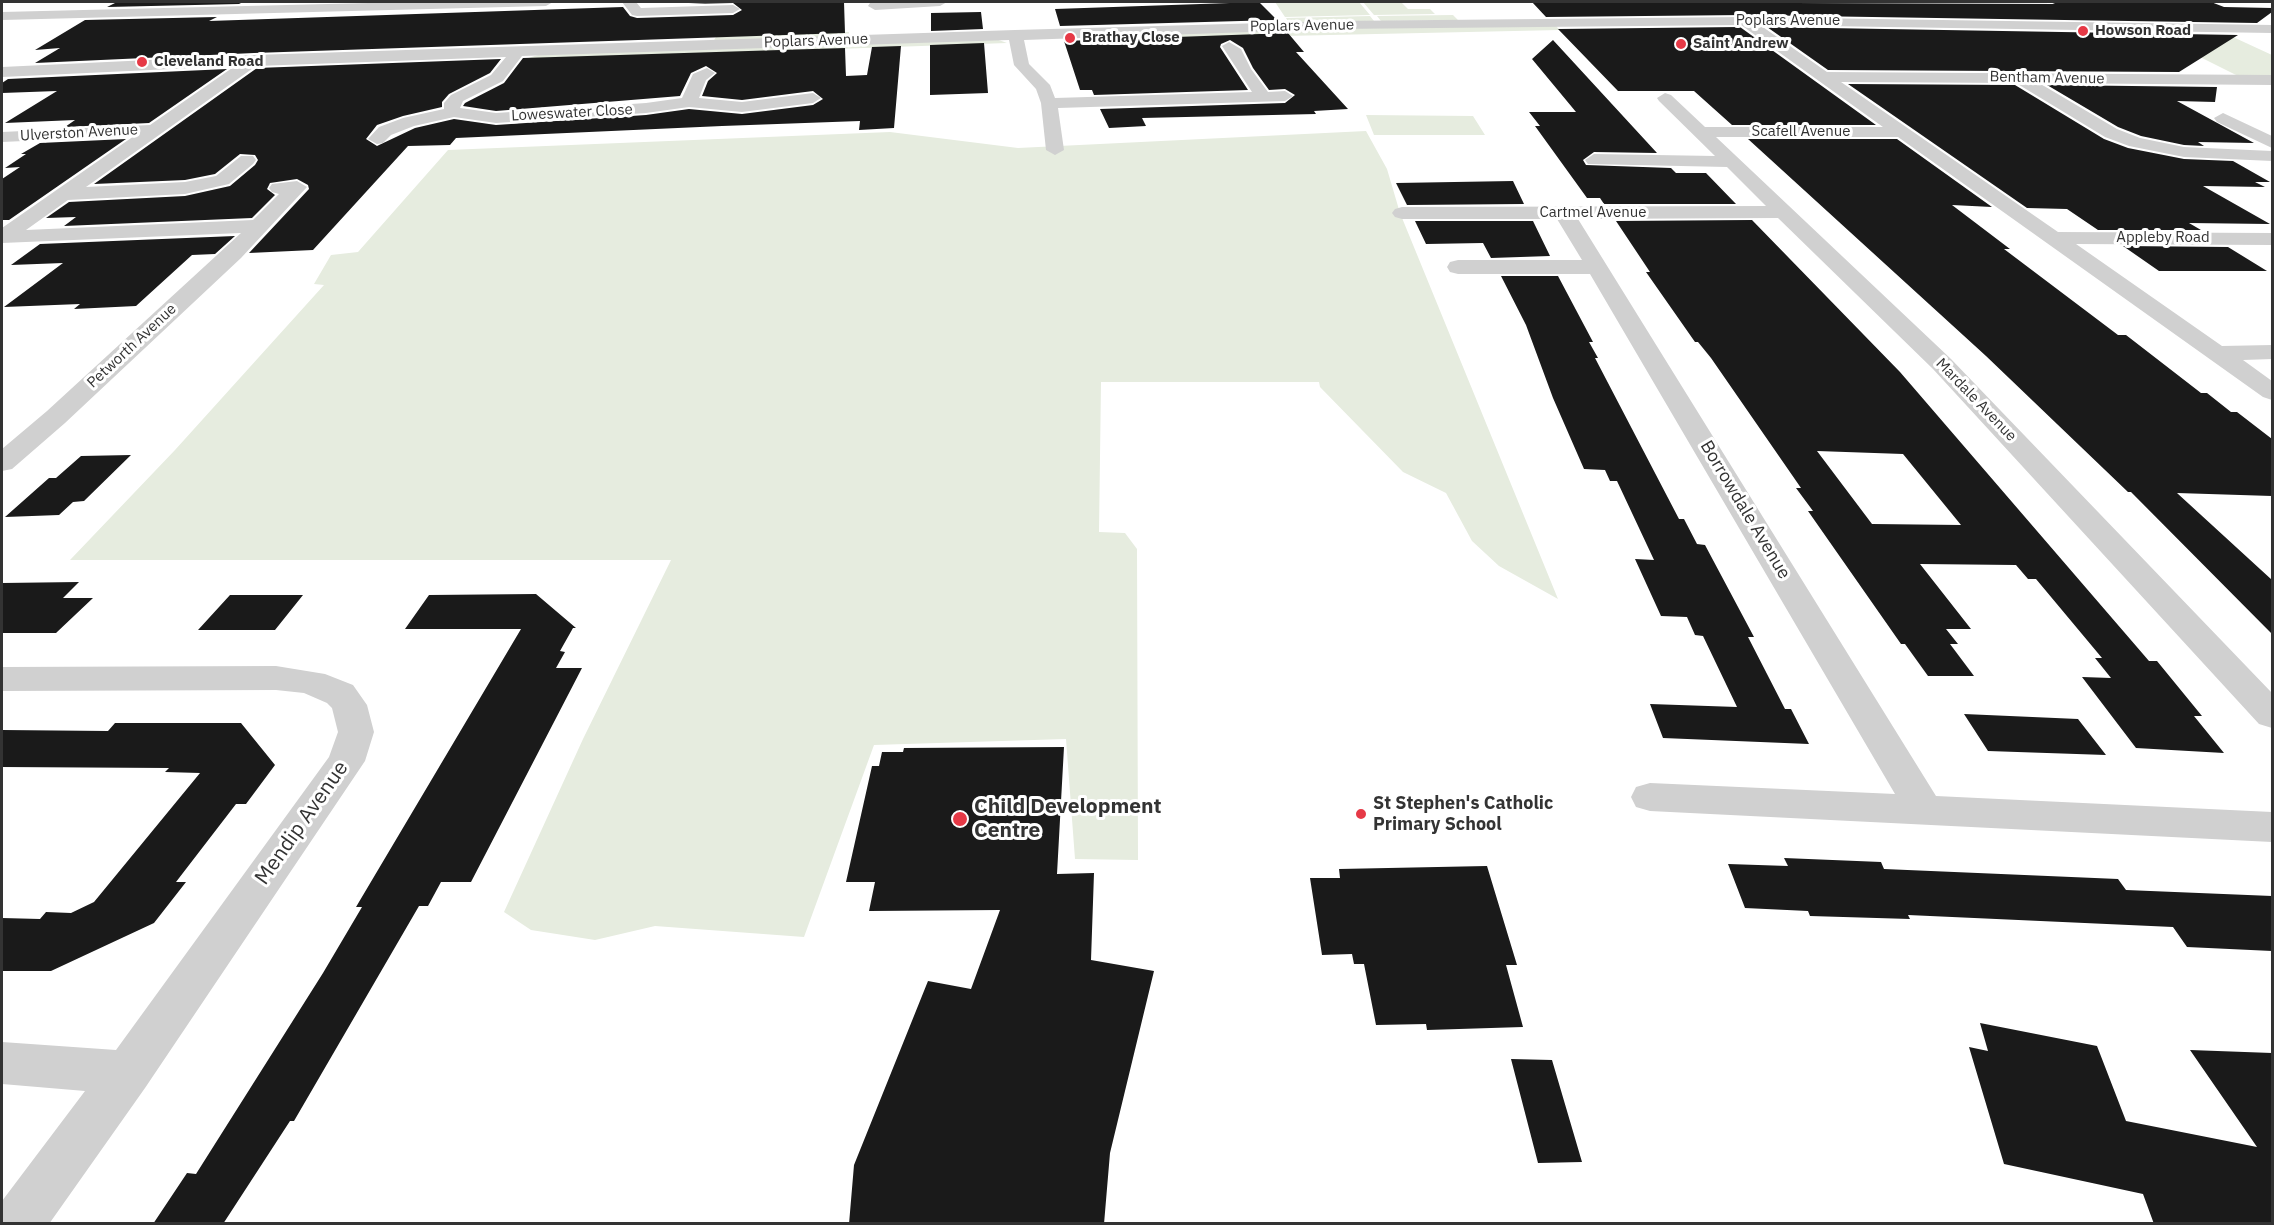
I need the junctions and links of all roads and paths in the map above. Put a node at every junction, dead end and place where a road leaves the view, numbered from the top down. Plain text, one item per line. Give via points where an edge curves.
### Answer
1 (546, 2) edge
2 (629, 2) edge
3 (940, 2) edge
4 (338, 4) edge
5 (870, 4) edge
6 (1523, 8) dead end
7 (733, 9) dead end
8 (2, 16) edge
9 (1651, 21) junction
10 (1744, 21) junction
11 (1537, 22) junction
12 (894, 28) junction
13 (2272, 29) edge
14 (1015, 34) junction
15 (1667, 34) dead end
16 (1226, 46) dead end
17 (518, 51) junction
18 (332, 58) junction
19 (254, 60) junction
20 (2, 72) edge
21 (707, 73) dead end
22 (236, 75) junction
23 (1822, 77) junction
24 (2017, 77) junction
25 (2272, 80) edge
26 (1263, 96) junction
27 (1285, 96) dead end
28 (818, 98) dead end
29 (1665, 98) dead end
30 (689, 102) junction
31 (1049, 103) junction
32 (455, 112) junction
33 (2223, 118) dead end
34 (157, 130) junction
35 (1701, 132) junction
36 (1901, 132) junction
37 (2, 137) edge
38 (377, 140) dead end
39 (1033, 143) dead end
40 (2272, 143) edge
41 (2272, 156) edge
42 (247, 160) dead end
43 (1593, 160) dead end
44 (1733, 162) junction
45 (279, 188) dead end
46 (64, 194) junction
47 (1784, 212) junction
48 (1402, 213) dead end
49 (1564, 213) junction
50 (260, 226) junction
51 (2, 237) edge
52 (2053, 238) junction
53 (2272, 239) edge
54 (1458, 267) dead end
55 (1597, 267) junction
56 (2272, 352) edge
57 (2216, 353) junction
58 (2272, 392) edge
59 (2, 463) edge
60 (2, 679) edge
61 (2267, 704) edge
62 (1650, 797) dead end
63 (1924, 809) junction
64 (2272, 827) edge
65 (2, 1063) edge
66 (128, 1073) junction
67 (17, 1224) edge

1 - 4 street
2 - 7 street via 637,12
3 - 5 street
4 - 8 street
5 - 12 street
6 - 11 street
9 - 10 street, Poplars Avenue
9 - 11 street, Poplars Avenue
9 - 15 street
10 - 13 street, Poplars Avenue
10 - 23 street
11 - 14 street, Poplars Avenue
12 - 14 street, Poplars Avenue
12 - 17 street, Poplars Avenue
14 - 31 street via 1022,65 1044,88
16 - 26 street via 1236,52
17 - 18 street, Poplars Avenue
17 - 32 street via 491,82 452,103
18 - 19 street, Poplars Avenue
18 - 22 street, Poplars Avenue via 309,68
19 - 20 street, Poplars Avenue
19 - 22 street
21 - 30 street via 699,77
22 - 34 street
23 - 24 street, Bentham Avenue
23 - 36 street
24 - 25 street, Bentham Avenue
24 - 41 street via 2111,133 2135,142 2193,153
26 - 27 street
26 - 31 street
28 - 30 street, Loweswater Close via 732,107
29 - 35 street, Mardale Avenue
30 - 32 street, Loweswater Close via 496,118
31 - 39 street via 1060,144
32 - 38 street, Loweswater Close via 409,122 385,131
33 - 40 street
34 - 37 street, Ulverston Avenue
34 - 46 street
35 - 36 street, Scafell Avenue
35 - 44 street, Mardale Avenue
36 - 52 street
42 - 46 street via 222,180 185,188
43 - 44 street
44 - 47 street, Mardale Avenue
45 - 50 street, Petworth Avenue via 297,187
46 - 51 street
47 - 49 street, Cartmel Avenue
47 - 61 street, Mardale Avenue via 1942,363
48 - 49 street, Cartmel Avenue
49 - 55 street, Borrowdale Avenue
50 - 51 street
50 - 59 street, Petworth Avenue
52 - 53 street, Appleby Road
52 - 57 street
54 - 55 street
55 - 63 street, Borrowdale Avenue
56 - 57 street
57 - 58 street
60 - 66 street, Mendip Avenue via 285,679 325,686 340,694 354,718 356,732 346,761
62 - 63 street
63 - 64 street
65 - 66 street
66 - 67 street, Mendip Avenue

